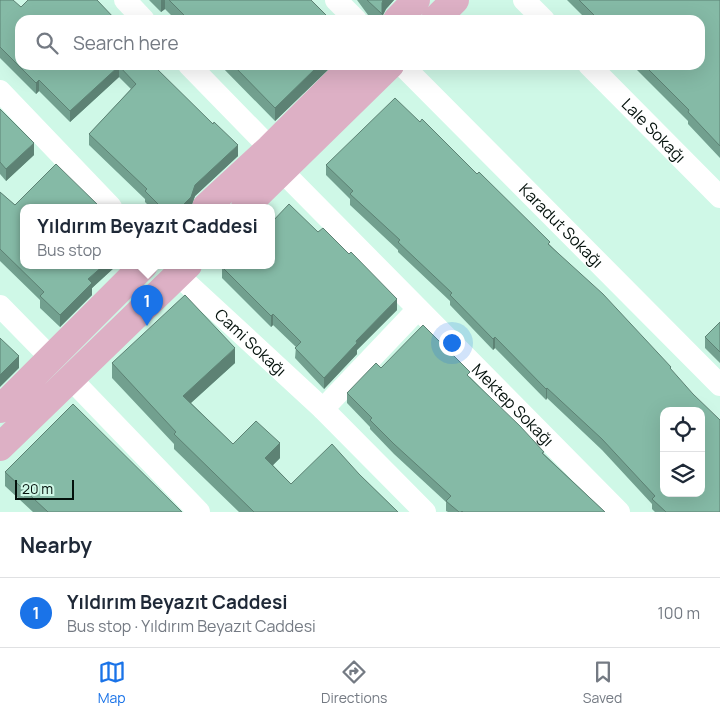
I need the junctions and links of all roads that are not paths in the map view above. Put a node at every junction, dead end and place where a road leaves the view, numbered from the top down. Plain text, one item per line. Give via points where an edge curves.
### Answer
1 (125, 0) edge
2 (336, 0) edge
3 (416, 0) edge
4 (455, 0) edge
5 (524, 0) edge
6 (139, 15) edge
7 (351, 15) edge
8 (402, 15) edge
9 (440, 15) edge
10 (539, 15) edge
11 (194, 70) edge
12 (349, 70) edge
13 (384, 70) edge
14 (407, 70) edge
15 (594, 70) edge
16 (0, 91) edge
17 (275, 159) junction
18 (720, 197) edge
19 (108, 204) edge
20 (210, 204) edge
21 (247, 204) edge
22 (140, 269) edge
23 (183, 270) edge
24 (0, 306) edge
25 (418, 309) junction
26 (51, 358) junction
27 (71, 379) junction
28 (720, 385) edge
29 (323, 409) junction
30 (0, 410) edge
31 (0, 447) edge
32 (199, 512) edge
33 (425, 512) edge
34 (618, 512) edge

1 - 6 street
2 - 7 street
3 - 8 main road
4 - 9 main road
5 - 10 street
11 - 17 street, Mektep Sokağı
12 - 17 main road
13 - 17 main road
14 - 28 street, Karadut Sokağı
15 - 18 street, Lale Sokağı
16 - 19 street
17 - 20 main road
17 - 21 main road
17 - 25 street, Mektep Sokağı
22 - 26 main road
23 - 27 main road
23 - 29 street, Cami Sokağı
24 - 26 street
25 - 29 street
25 - 34 street, Mektep Sokağı
26 - 27 main road
26 - 30 main road
27 - 31 main road
27 - 32 street
29 - 33 street, Cami Sokağı

